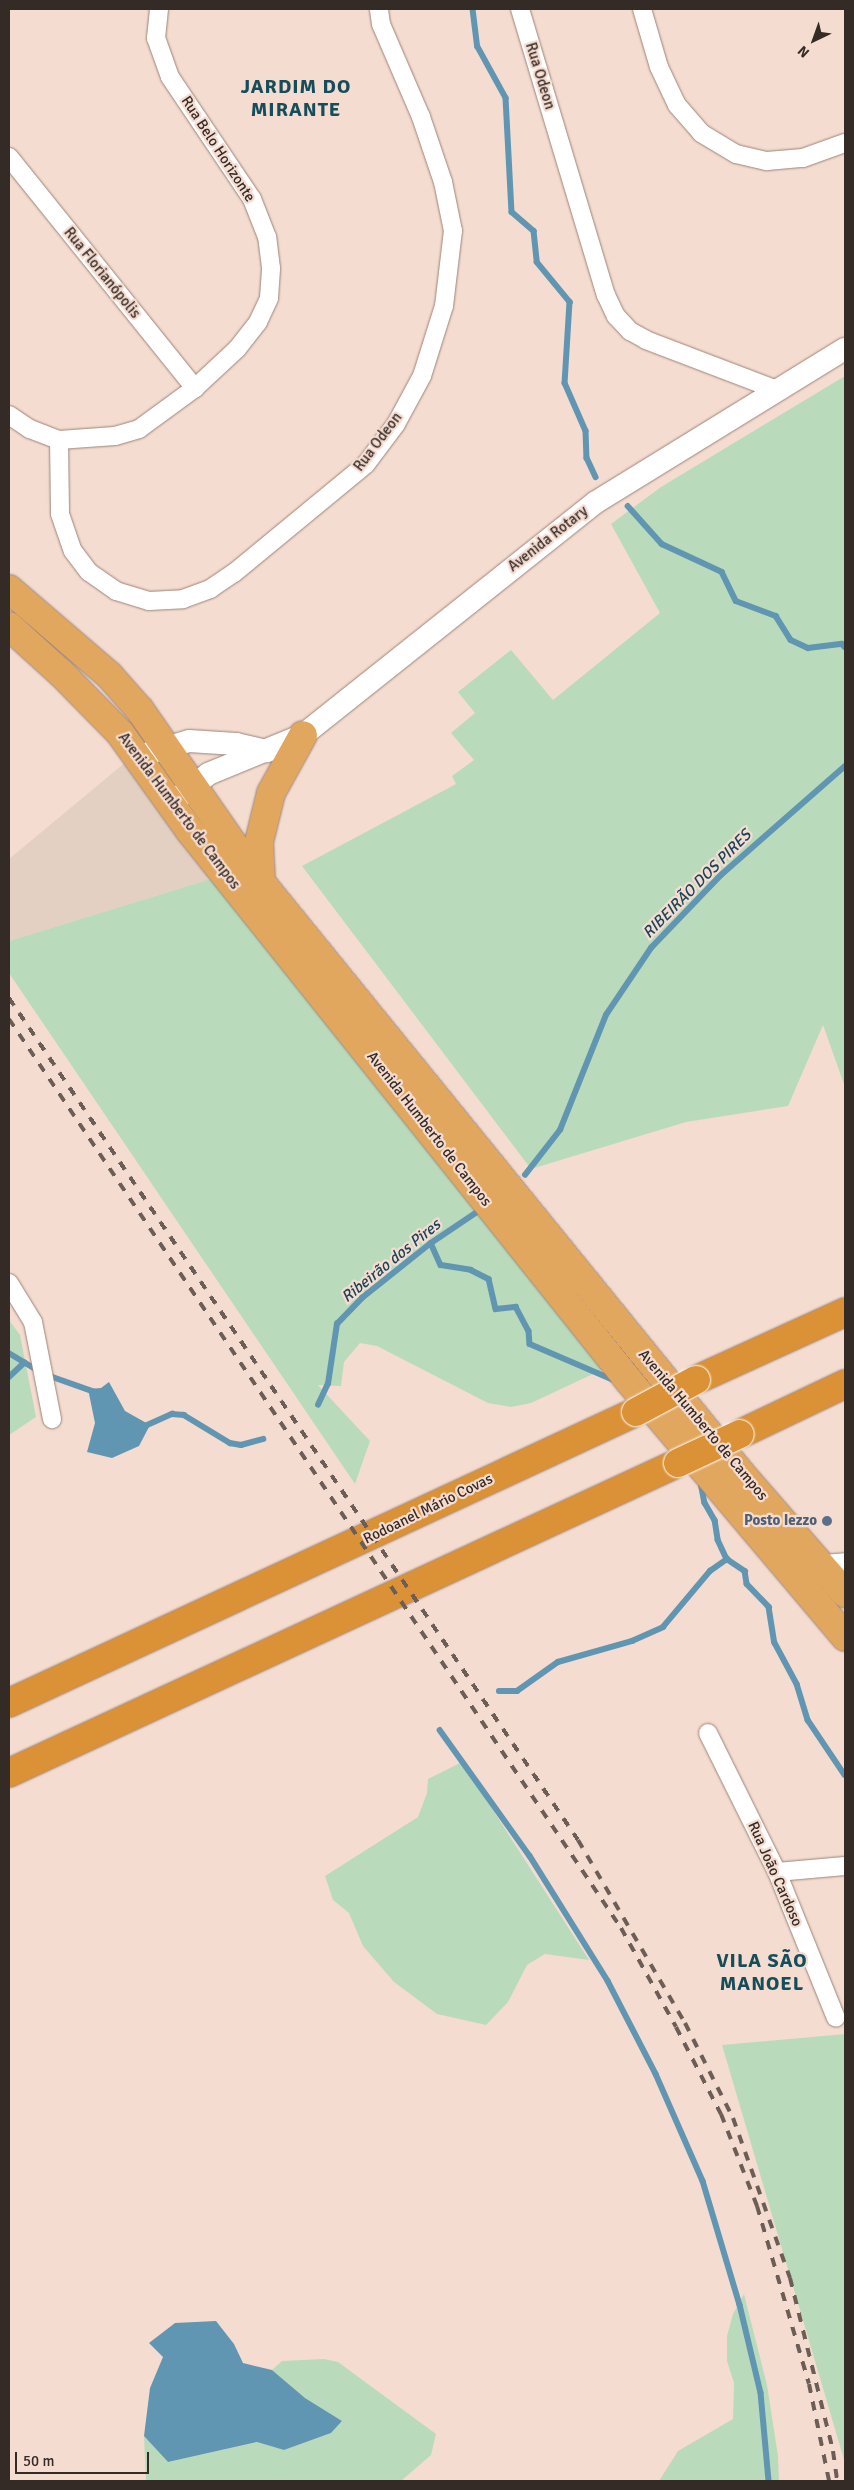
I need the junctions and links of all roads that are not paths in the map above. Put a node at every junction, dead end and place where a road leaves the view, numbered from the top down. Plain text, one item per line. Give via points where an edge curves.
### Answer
1 (160, 9) edge
2 (379, 9) edge
3 (520, 9) edge
4 (642, 9) edge
5 (845, 143) edge
6 (9, 157) edge
7 (845, 349) edge
8 (195, 388) junction
9 (777, 390) junction
10 (9, 415) edge
11 (59, 440) junction
12 (9, 589) edge
13 (9, 626) edge
14 (303, 735) junction
15 (167, 746) junction
16 (267, 751) junction
17 (139, 756) junction
18 (191, 787) junction
19 (170, 803) junction
20 (261, 881) junction
21 (9, 1283) edge
22 (845, 1312) edge
23 (845, 1384) edge
24 (52, 1419) dead end
25 (833, 1563) edge
26 (788, 1568) junction
27 (845, 1593) edge
28 (845, 1637) edge
29 (9, 1703) edge
30 (708, 1732) dead end
31 (9, 1773) edge
32 (845, 1866) edge
33 (777, 1872) junction
34 (836, 2018) dead end

1 - 8 street, Rua Belo Horizonte via 156,38 170,77 252,199 267,237 271,268 268,298 258,322 237,349
2 - 11 street, Rua Odeon via 381,24 421,117 444,182 453,231 444,306 422,376 396,424 366,464 234,574 210,589 183,599 149,601 116,591 89,572 74,551 60,514
3 - 9 street, Rua Odeon via 606,296 616,316 630,331 646,340
4 - 5 street via 659,67 677,105 701,134 736,154 767,161 802,158
6 - 8 street, Rua Florianópolis
7 - 9 street, Avenida Rotary
8 - 11 street, Rua Belo Horizonte via 139,429 115,436
9 - 14 street, Avenida Rotary via 596,502
10 - 11 street, Rua Belo Horizonte via 30,429
12 - 15 highway, Avenida Humberto de Campos via 109,674
13 - 17 highway, Avenida Humberto de Campos via 69,680
14 - 16 street, Avenida Rotary
14 - 20 highway via 271,793 258,842
15 - 16 street via 189,741 236,744
15 - 17 street
15 - 18 highway, Avenida Humberto de Campos
16 - 18 street, Avenida Rotary via 208,774
17 - 19 highway, Avenida Humberto de Campos
18 - 19 street, Avenida Rotary
18 - 20 highway, Avenida Humberto de Campos
19 - 26 highway, Avenida Humberto de Campos via 629,1381
20 - 25 highway, Avenida Humberto de Campos via 744,1476
21 - 24 street via 33,1322
22 - 29 highway, Rodoanel Mário Covas, bridge
23 - 31 highway, bridge
25 - 26 street
25 - 27 highway, Avenida Humberto de Campos
26 - 28 highway, Avenida Humberto de Campos
30 - 33 street, Rua João Cardoso
32 - 33 street
33 - 34 street, Rua João Cardoso

